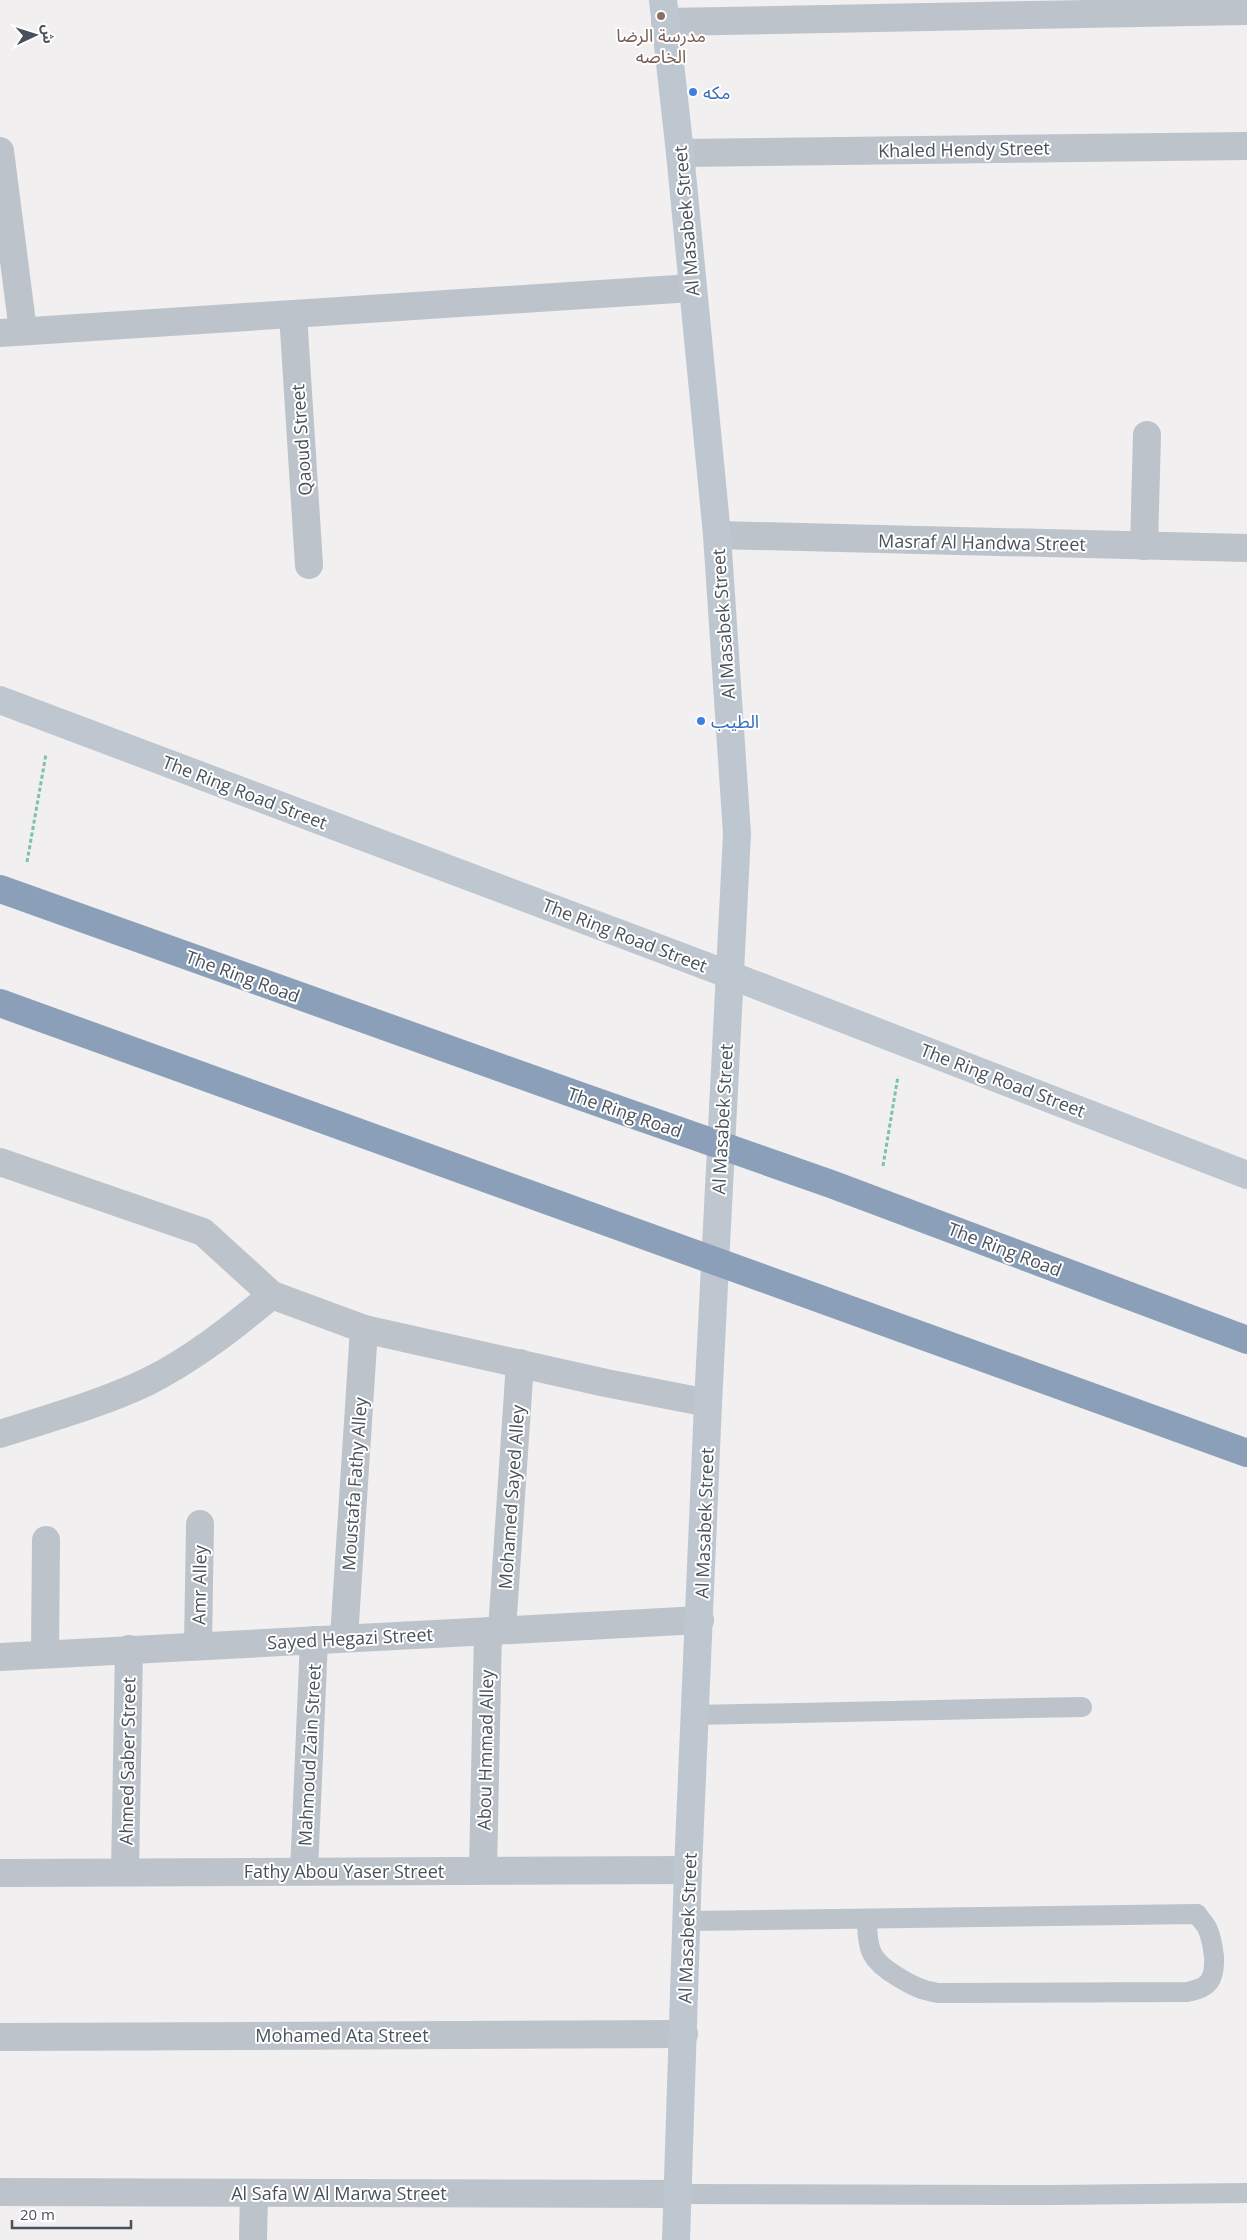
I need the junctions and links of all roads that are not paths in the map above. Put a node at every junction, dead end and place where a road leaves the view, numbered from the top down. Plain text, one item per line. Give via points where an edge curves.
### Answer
1 (664, 11) edge
2 (1247, 11) edge
3 (1247, 146) edge
4 (0, 152) edge
5 (680, 153) junction
6 (692, 288) junction
7 (293, 314) junction
8 (12, 332) edge
9 (1147, 435) dead end
10 (717, 535) junction
11 (1144, 546) junction
12 (1247, 548) edge
13 (309, 565) dead end
14 (0, 700) edge
15 (11, 893) edge
16 (730, 974) junction
17 (0, 1003) edge
18 (0, 1162) edge
19 (1247, 1175) edge
20 (272, 1295) junction
21 (364, 1329) junction
22 (1247, 1340) edge
23 (520, 1363) junction
24 (708, 1403) junction
25 (0, 1434) edge
26 (1247, 1453) edge
27 (200, 1524) dead end
28 (46, 1540) dead end
29 (700, 1620) junction
30 (495, 1630) junction
31 (344, 1638) junction
32 (314, 1640) junction
33 (198, 1646) junction
34 (129, 1650) junction
35 (45, 1654) junction
36 (0, 1657) edge
37 (1082, 1707) dead end
38 (696, 1715) junction
39 (483, 1870) junction
40 (688, 1870) junction
41 (304, 1871) junction
42 (125, 1872) junction
43 (0, 1873) edge
44 (868, 1919) junction
45 (687, 1921) junction
46 (684, 2034) junction
47 (0, 2037) edge
48 (0, 2192) edge
49 (1247, 2192) edge
50 (254, 2193) junction
51 (678, 2194) junction
52 (253, 2240) edge
53 (676, 2240) edge

1 - 2 street
1 - 5 street, Al Masabek Street
3 - 5 street, Khaled Hendy Street
4 - 8 street
5 - 6 street, Al Masabek Street
6 - 7 street
6 - 10 street, Al Masabek Street
7 - 8 street
7 - 13 street, Qaoud Street
9 - 11 street
10 - 11 street, Masraf Al Handwa Street
10 - 16 street, Al Masabek Street via 737,834
11 - 12 street, Masraf Al Handwa Street
14 - 16 street, The Ring Road Street
15 - 22 highway, The Ring Road via 831,1184
16 - 19 street, The Ring Road Street
16 - 24 street, Al Masabek Street
17 - 26 highway
18 - 20 street via 203,1232
20 - 21 street
20 - 25 street via 212,1344 146,1382
21 - 23 street
21 - 31 street, Moustafa Fathy Alley
23 - 24 street
23 - 30 street, Mohamed Sayed Alley
24 - 29 street, Al Masabek Street
27 - 33 street, Amr Alley
28 - 35 street
29 - 30 street, Sayed Hegazi Street
29 - 38 street, Al Masabek Street
30 - 31 street, Sayed Hegazi Street
30 - 39 street, Abou Hmmad Alley
31 - 32 street, Sayed Hegazi Street
32 - 33 street, Sayed Hegazi Street
32 - 41 street, Mahmoud Zain Street
33 - 34 street, Sayed Hegazi Street
34 - 35 street, Sayed Hegazi Street
34 - 42 street, Ahmed Saber Street
35 - 36 street, Sayed Hegazi Street
37 - 38 lane
38 - 40 street, Al Masabek Street
39 - 40 street, Fathy Abou Yaser Street
39 - 41 street, Fathy Abou Yaser Street
40 - 45 street, Al Masabek Street
41 - 42 street, Fathy Abou Yaser Street
42 - 43 street, Fathy Abou Yaser Street
44 - 44 lane via 867,1934 879,1966 918,1989 938,1993 1187,1992 1200,1990 1214,1972 1213,1946 1208,1929 1196,1914
44 - 45 lane
45 - 46 street, Al Masabek Street
46 - 47 street, Mohamed Ata Street
46 - 51 street, Al Masabek Street
48 - 50 street, Al Safa W Al Marwa Street
49 - 51 lane
50 - 51 street, Al Safa W Al Marwa Street
50 - 52 street
51 - 53 street, Al Masabek Street

